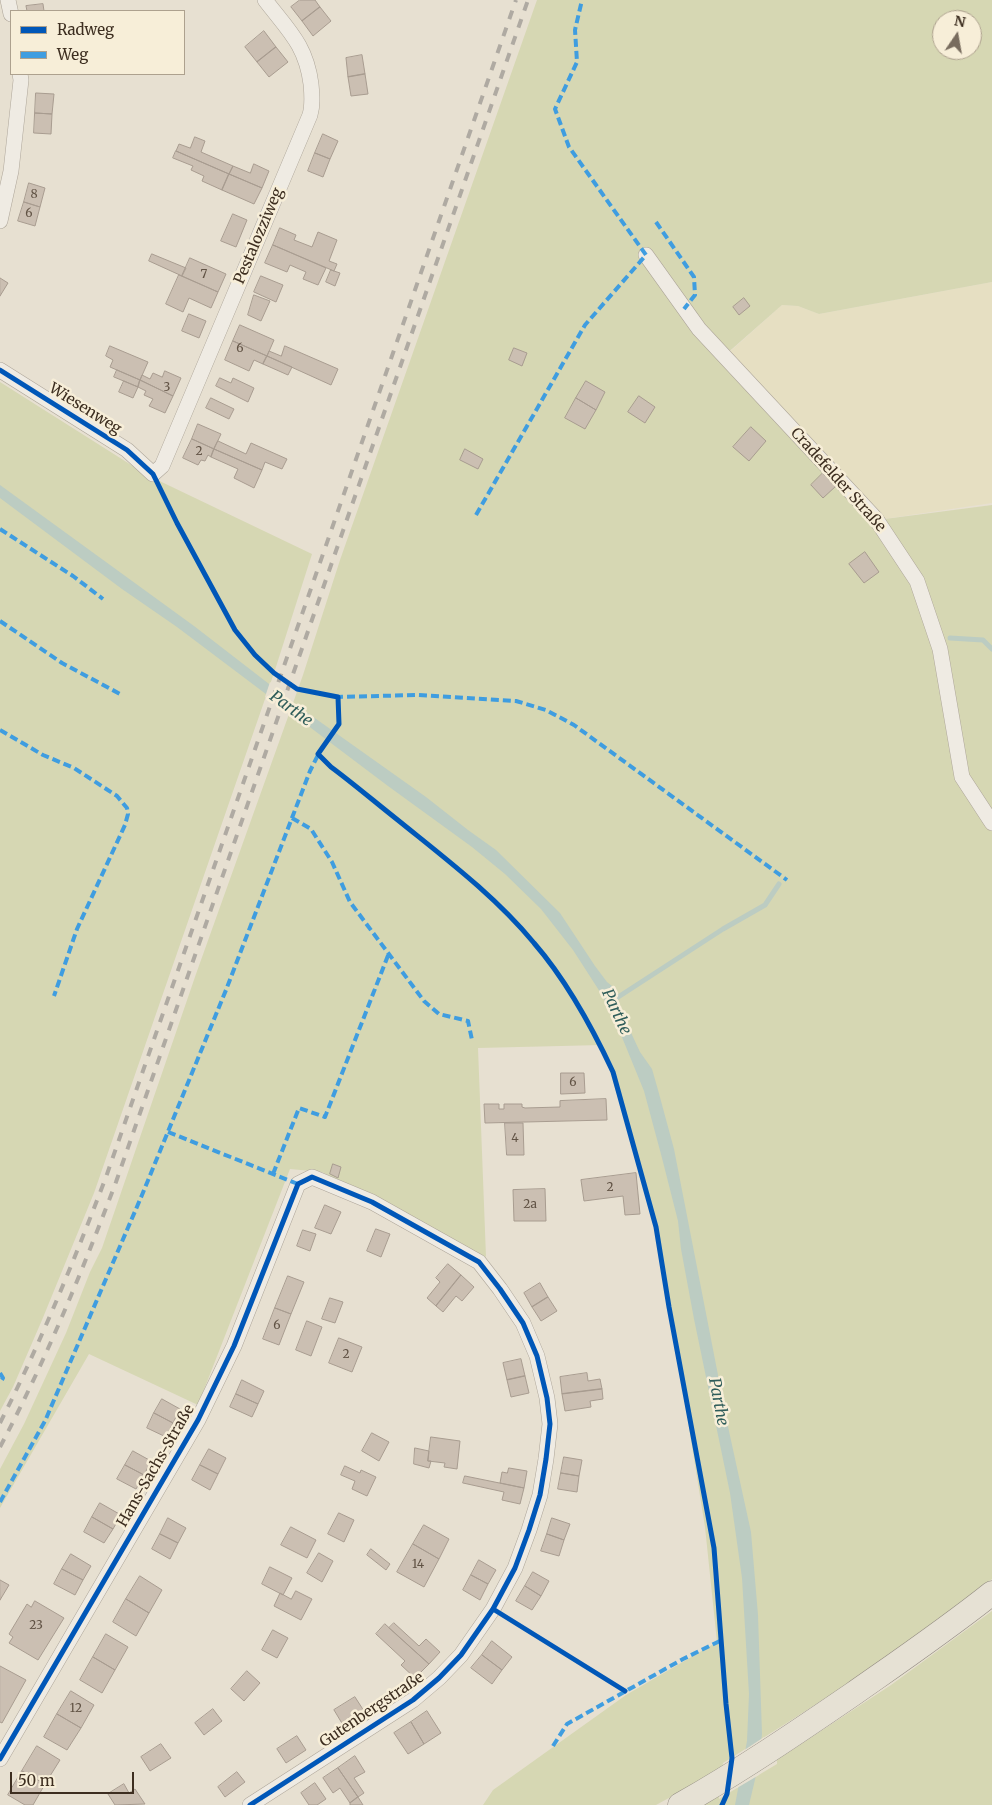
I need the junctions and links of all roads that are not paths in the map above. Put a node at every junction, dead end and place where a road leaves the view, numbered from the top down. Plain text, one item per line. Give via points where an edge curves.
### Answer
1 (265, 0) edge
2 (20, 75) edge
3 (0, 221) edge
4 (646, 255) dead end
5 (0, 370) edge
6 (153, 474) joint
7 (992, 823) edge
8 (312, 1177) joint
9 (992, 1593) edge
10 (0, 1759) edge
11 (250, 1805) edge
12 (680, 1805) edge

1 - 6 street, Pestalozziweg via 304,53 310,73 310,115 162,466
2 - 3 street via 11,171
4 - 7 street, Cradefelder Straße via 698,329 876,519 917,581 940,649 962,777
5 - 6 street, Wiesenweg via 127,450
8 - 10 street, Hans-Sachs-Straße via 298,1184 234,1346 198,1420
8 - 11 street, Gutenbergstraße via 372,1202 479,1262 523,1323 538,1356 550,1424 540,1495 515,1568 493,1609 461,1655 413,1700
9 - 12 main road via 779,1745

